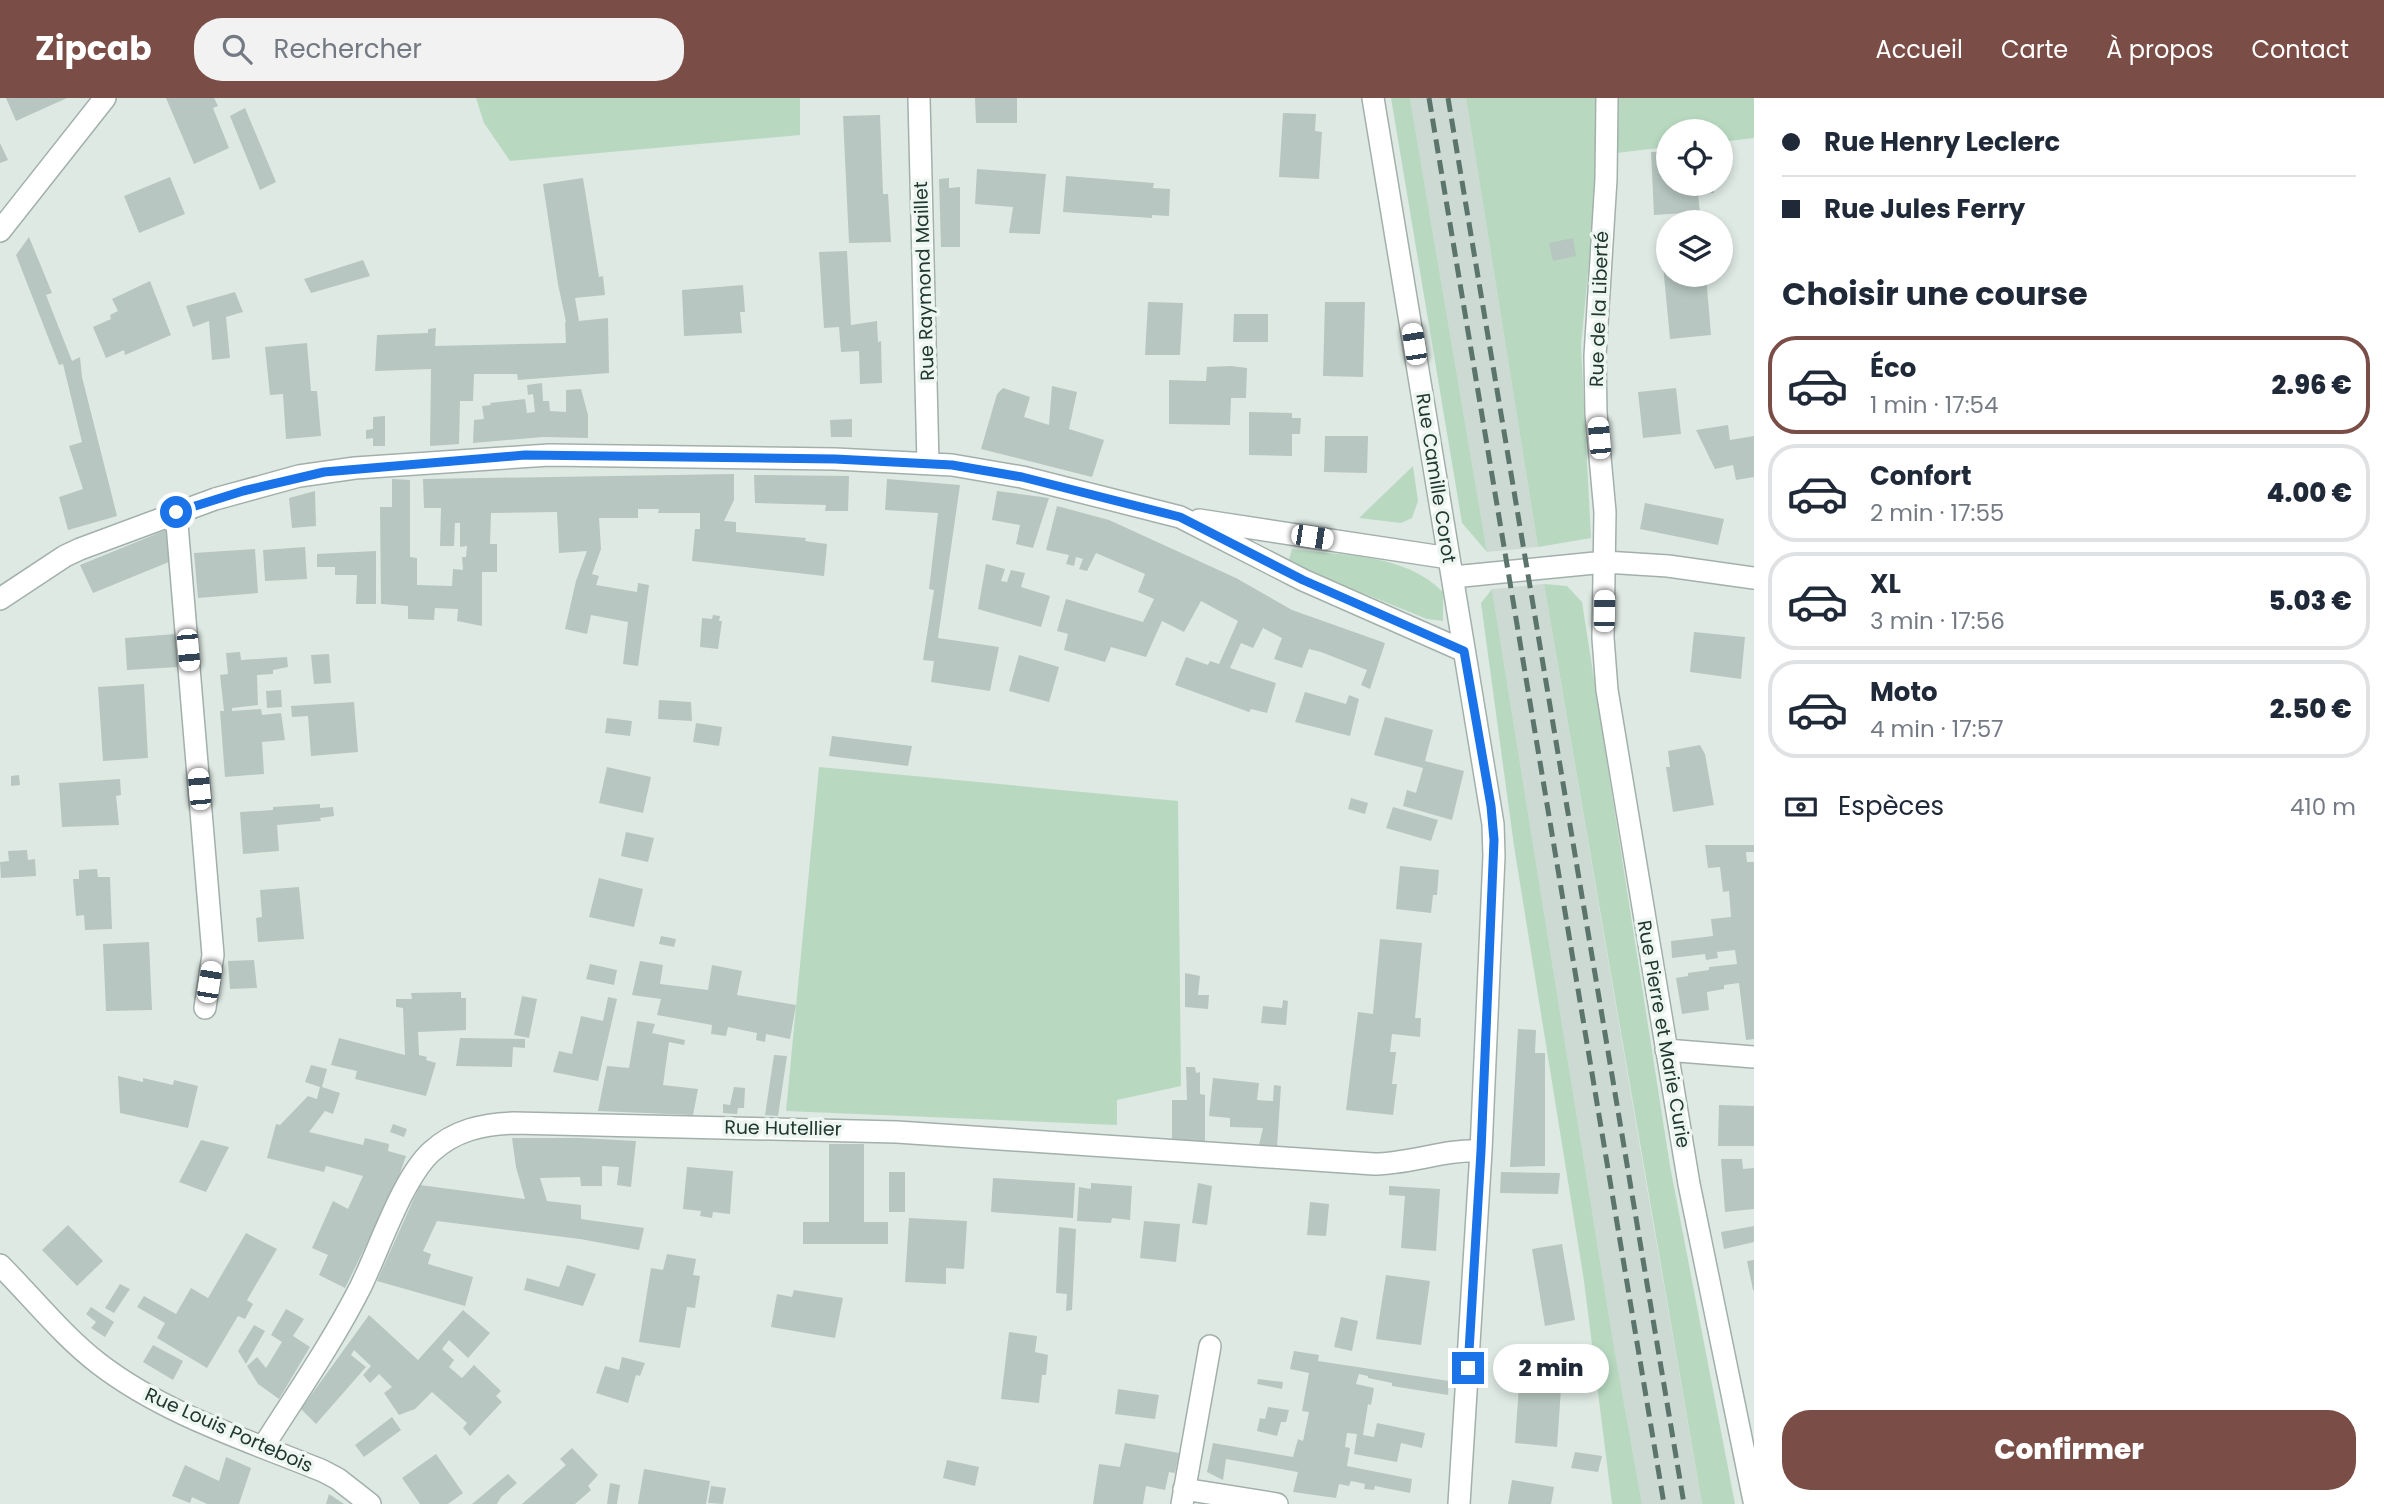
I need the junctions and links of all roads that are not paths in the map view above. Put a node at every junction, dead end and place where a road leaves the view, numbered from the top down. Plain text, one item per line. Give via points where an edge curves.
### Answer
1 (104, 98) edge
2 (919, 98) edge
3 (1374, 98) edge
4 (1607, 98) edge
5 (0, 231) edge
6 (928, 463) junction
7 (176, 512) junction
8 (1180, 517) junction
9 (1605, 562) junction
10 (1451, 567) junction
11 (1754, 578) edge
12 (0, 599) edge
13 (1464, 651) junction
14 (205, 1008) dead end
15 (1666, 1050) junction
16 (1754, 1058) edge
17 (1481, 1151) junction
18 (0, 1265) edge
19 (1210, 1346) dead end
20 (263, 1447) junction
21 (1183, 1496) edge
22 (1754, 1501) edge
23 (370, 1504) edge
24 (1277, 1504) edge
25 (1459, 1504) edge

1 - 5 street
2 - 6 street, Rue Raymond Maillet
3 - 10 street, Rue Camille Corot
4 - 9 street, Rue de la Liberté via 1595,356
6 - 7 street via 525,455 324,472
6 - 8 street via 1022,477
7 - 12 street via 65,556
7 - 14 street via 213,955
8 - 10 street
8 - 13 street via 1303,580
9 - 10 street
9 - 11 street
9 - 15 street, Rue Pierre et Marie Curie via 1607,691
10 - 13 street, Rue Camille Corot
13 - 17 street, Rue Camille Corot via 1494,840
15 - 16 street
15 - 22 street, Rue Pierre et Marie Curie
17 - 20 street, Rue Hutellier via 1449,1151 1374,1164 877,1131 481,1126 443,1142 413,1173 347,1312
17 - 25 street, Rue Camille Corot
18 - 20 street, Rue Louis Portebois via 84,1351 111,1372 159,1402
19 - 21 street
20 - 23 street, Rue Louis Portebois via 338,1479
21 - 24 street

